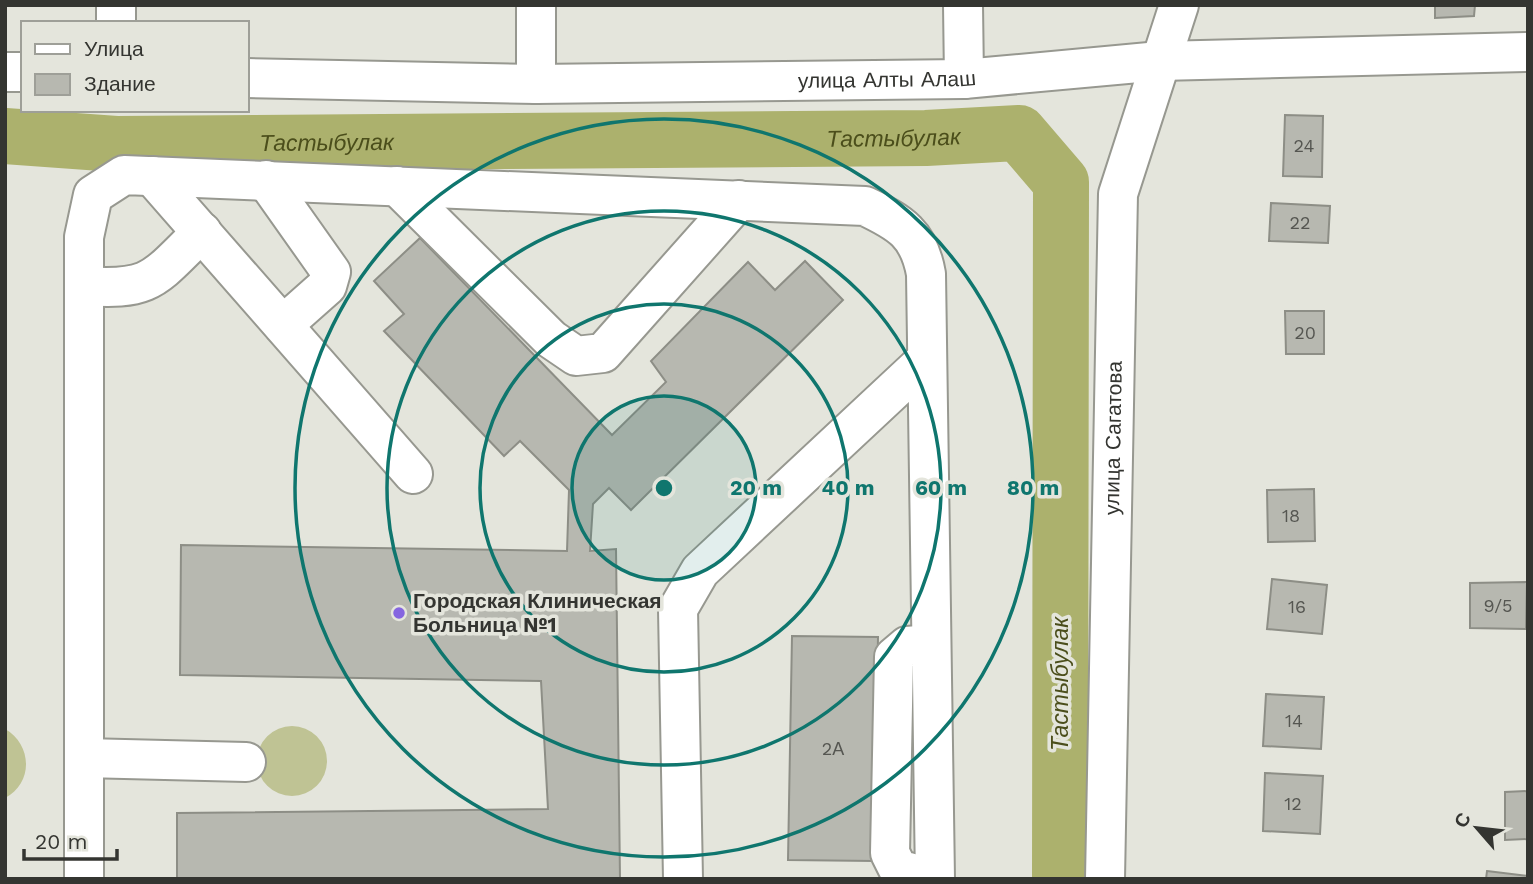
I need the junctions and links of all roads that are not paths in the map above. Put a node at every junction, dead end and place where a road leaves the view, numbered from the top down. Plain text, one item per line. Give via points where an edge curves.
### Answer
1 (536, 5) edge
2 (963, 5) edge
3 (1179, 5) edge
4 (1528, 52) edge
5 (1160, 61) junction
6 (248, 78) edge
7 (964, 79) junction
8 (536, 83) junction
9 (152, 176) junction
10 (266, 180) junction
11 (397, 186) junction
12 (739, 200) junction
13 (202, 232) junction
14 (84, 286) junction
15 (283, 325) junction
16 (927, 359) junction
17 (413, 474) dead end
18 (84, 758) junction
19 (246, 762) dead end
20 (84, 879) edge
21 (683, 879) edge
22 (935, 879) edge
23 (1105, 879) edge

1 - 8 street
2 - 7 street
3 - 5 street, улица Сагатова
4 - 5 street, улица Алты Алаш
5 - 7 street, улица Алты Алаш
5 - 23 street, улица Сагатова via 1118,194
6 - 8 street, улица Алты Алаш
7 - 8 street, улица Алты Алаш
9 - 10 street
9 - 13 street
9 - 14 street via 124,175 93,195 84,237
10 - 11 street
10 - 15 street via 331,272 327,286
11 - 12 street
11 - 12 street via 551,339 576,356 603,353
12 - 16 street via 865,206 893,219 921,248 926,274
13 - 14 street via 154,279 126,289
13 - 15 street
14 - 18 street
15 - 17 street
16 - 21 street via 700,570 678,609
16 - 22 street via 931,645 907,646 894,657 890,853 898,869
18 - 19 street
18 - 20 street

